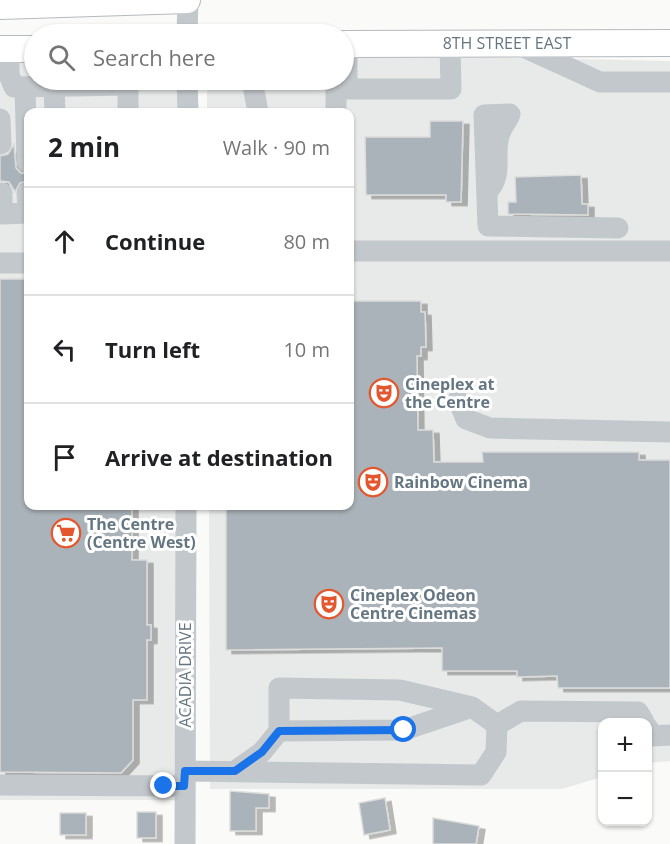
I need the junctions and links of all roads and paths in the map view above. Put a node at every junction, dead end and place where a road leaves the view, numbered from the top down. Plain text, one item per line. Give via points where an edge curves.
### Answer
1 (188, 0) edge
2 (0, 6) edge
3 (188, 24) edge
4 (516, 43) junction
5 (670, 43) edge
6 (354, 44) edge
7 (450, 44) junction
8 (4, 49) edge
9 (24, 49) edge
10 (670, 82) edge
11 (13, 88) edge
12 (354, 89) edge
13 (54, 90) edge
14 (128, 90) edge
15 (187, 90) edge
16 (254, 90) edge
17 (336, 90) edge
18 (55, 108) edge
19 (128, 108) edge
20 (188, 108) edge
21 (257, 108) edge
22 (336, 108) edge
23 (510, 114) dead end
24 (0, 119) edge
25 (1, 144) edge
26 (24, 146) edge
27 (2, 193) edge
28 (24, 207) edge
29 (618, 228) dead end
30 (354, 251) edge
31 (670, 251) edge
32 (0, 263) edge
33 (24, 263) edge
34 (458, 400) dead end
35 (670, 432) edge
36 (186, 510) edge
37 (472, 707) junction
38 (641, 718) edge
39 (497, 726) junction
40 (279, 731) junction
41 (670, 735) edge
42 (652, 736) edge
43 (235, 771) junction
44 (185, 779) junction
45 (0, 785) edge
46 (185, 844) edge

1 - 2 main road
1 - 3 street
4 - 5 main road, 8TH STREET EAST
4 - 7 main road, 8TH STREET EAST
4 - 10 street via 600,82
6 - 7 main road, 8TH STREET EAST
7 - 12 street via 451,89
8 - 9 main road
8 - 11 street
11 - 26 street
13 - 18 street
14 - 19 street
15 - 20 street
16 - 21 street
17 - 22 street
23 - 29 street via 499,135 495,184 487,192 488,226
24 - 25 street
27 - 28 street via 2,214
30 - 31 street
32 - 33 street
34 - 35 street via 466,419 490,428
36 - 44 street, ACADIA DRIVE
37 - 39 street
37 - 40 street via 404,730
37 - 40 street via 400,690 279,688
38 - 39 street via 638,712 521,711
39 - 43 street via 496,752 481,775
40 - 43 street via 262,752
41 - 42 street
43 - 44 street
44 - 45 street
44 - 46 street, ACADIA DRIVE

